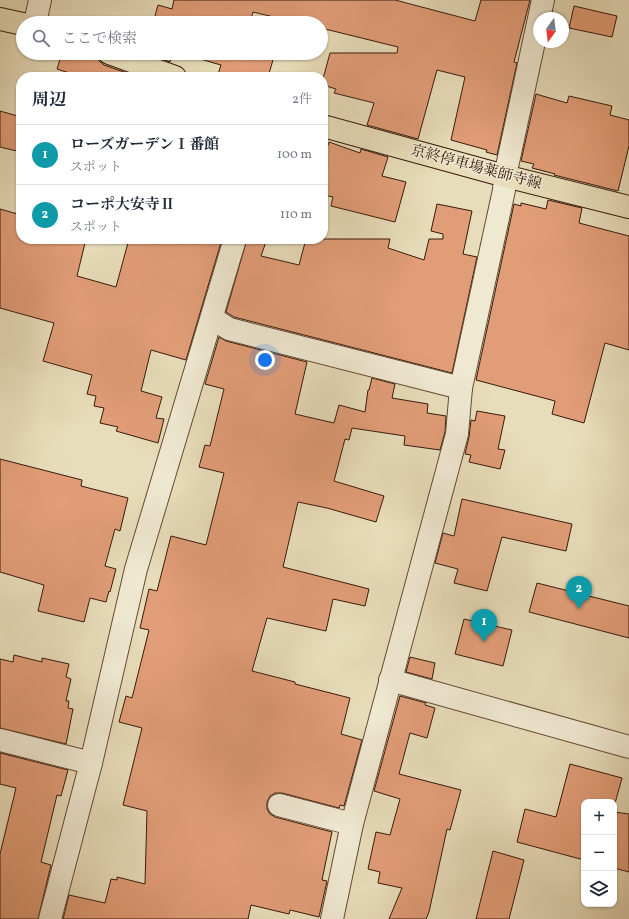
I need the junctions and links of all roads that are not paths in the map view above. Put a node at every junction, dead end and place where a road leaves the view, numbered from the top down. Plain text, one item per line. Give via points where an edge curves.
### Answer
1 (40, 0) edge
2 (543, 0) edge
3 (37, 16) edge
4 (0, 19) edge
5 (16, 22) edge
6 (128, 60) edge
7 (161, 72) edge
8 (328, 127) edge
9 (504, 176) junction
10 (629, 207) edge
11 (234, 244) edge
12 (212, 318) junction
13 (461, 388) junction
14 (390, 680) junction
15 (0, 740) edge
16 (629, 747) edge
17 (91, 763) junction
18 (279, 805) dead end
19 (352, 824) junction
20 (50, 919) edge
21 (332, 919) edge

1 - 3 street
2 - 9 street
4 - 5 main road
6 - 7 main road
8 - 9 main road, 京終停車場薬師寺線
9 - 10 main road, 京終停車場薬師寺線
9 - 13 street via 504,190
11 - 12 street
12 - 13 street via 229,329
12 - 17 street via 136,569
13 - 14 street via 457,434
14 - 16 street
14 - 19 street
15 - 17 street
17 - 20 street
18 - 19 street
19 - 21 street

